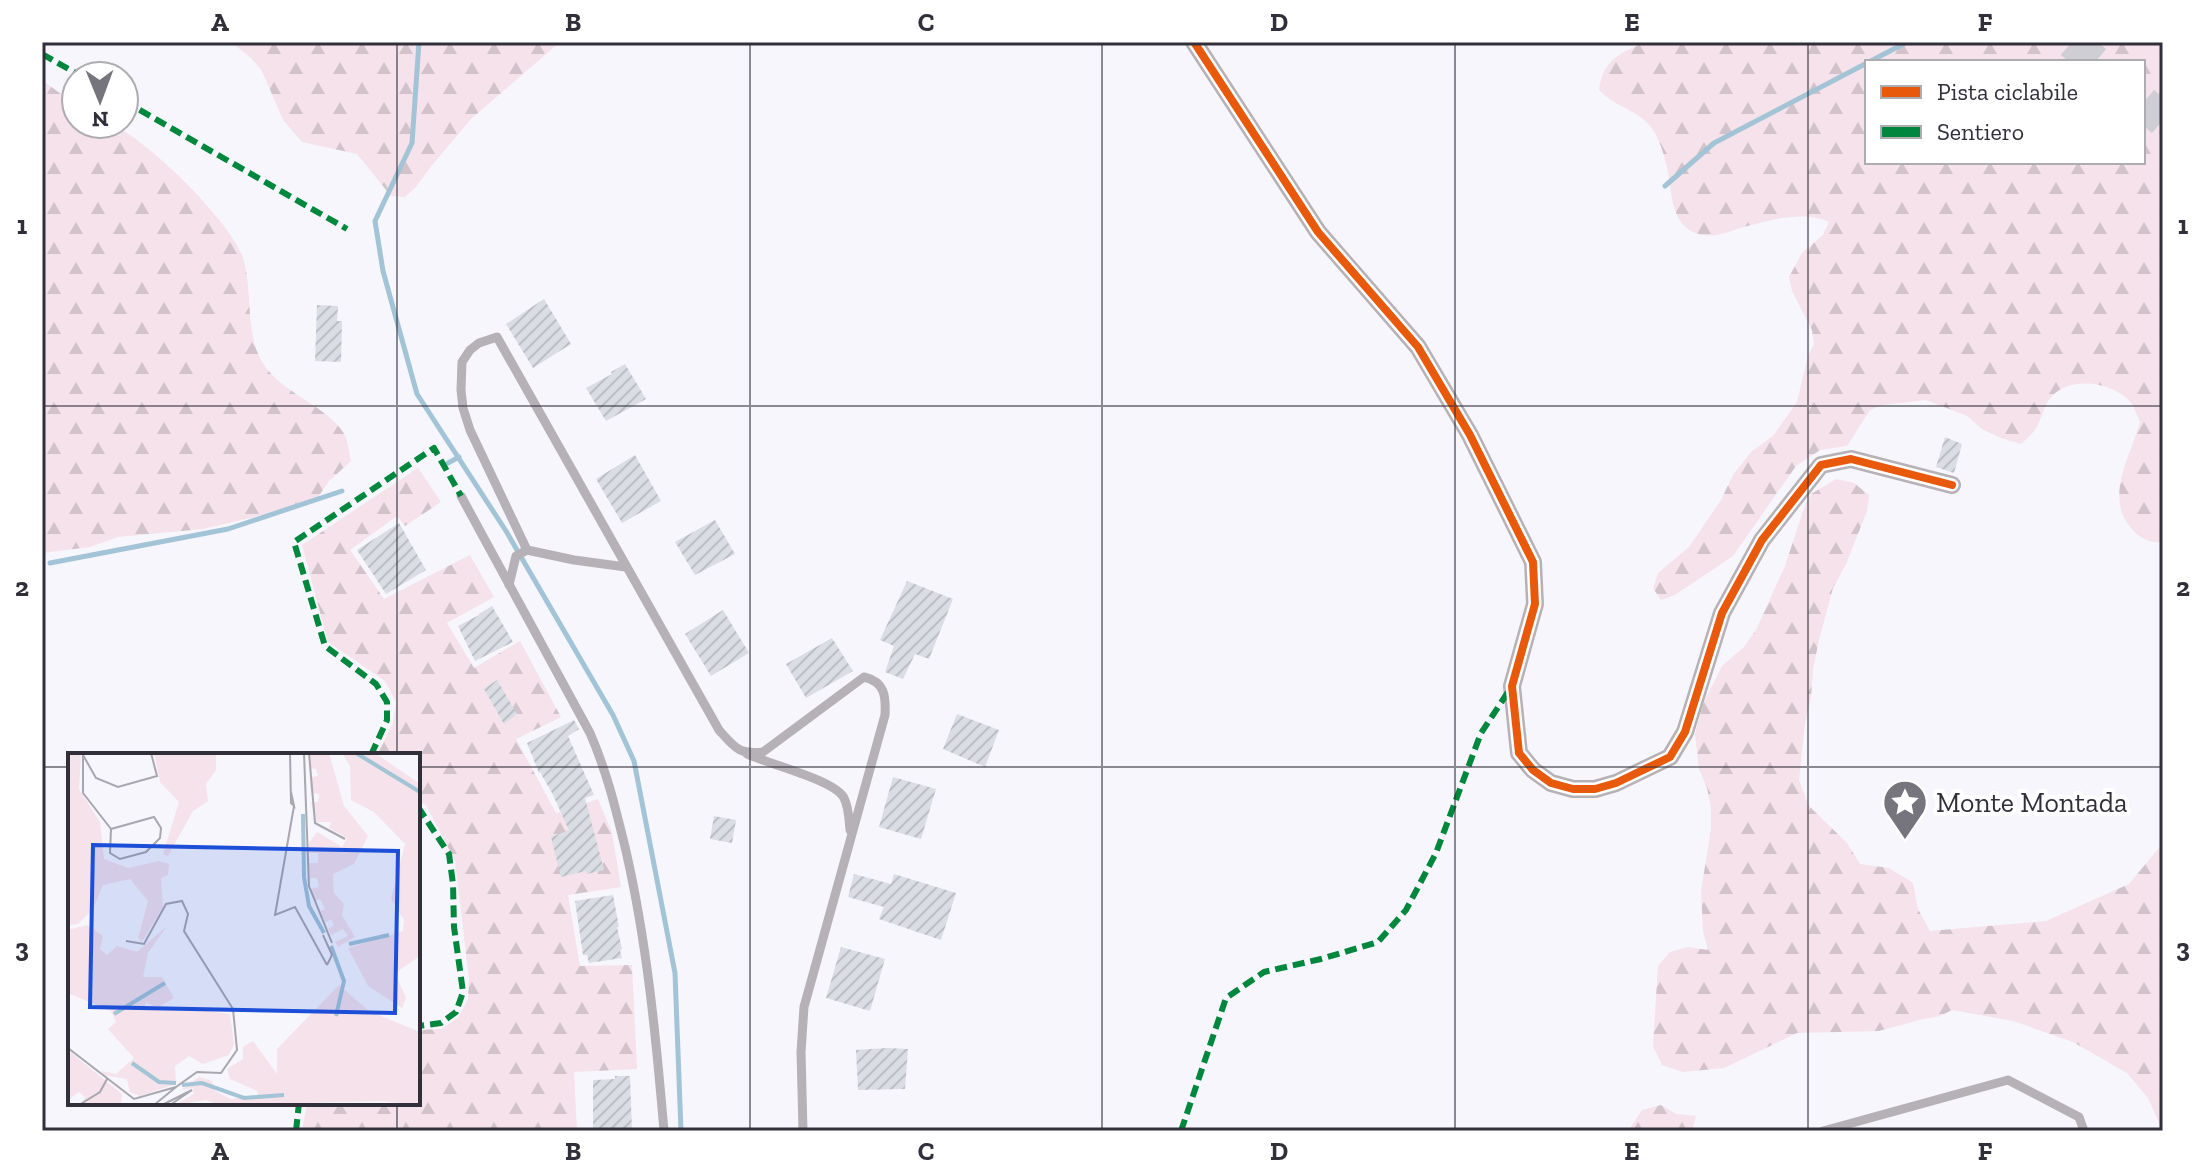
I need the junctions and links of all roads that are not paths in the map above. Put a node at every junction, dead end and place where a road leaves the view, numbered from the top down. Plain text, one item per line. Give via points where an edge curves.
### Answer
1 (1194, 42) edge
2 (1952, 485) dead end
3 (461, 496) dead end
4 (523, 553) junction
5 (626, 567) junction
6 (509, 585) junction
7 (736, 749) junction
8 (850, 837) junction
9 (664, 1131) edge
10 (803, 1131) edge
11 (1823, 1131) edge
12 (2084, 1131) edge

1 - 2 street via 1318,232 1418,347 1470,435 1533,562 1535,604 1512,686 1519,753 1551,783 1595,789 1670,757 1685,732 1722,613 1762,540 1821,465 1851,459
3 - 6 lane
4 - 5 lane
4 - 5 lane via 463,408 462,362 479,343 497,337
4 - 6 lane
5 - 7 lane via 719,730
6 - 9 lane via 590,733 611,786 639,909
7 - 8 lane via 839,791
7 - 8 lane via 763,752 864,677 874,680 883,689 885,715
8 - 10 lane via 804,1007
11 - 12 lane via 2008,1080 2079,1117

